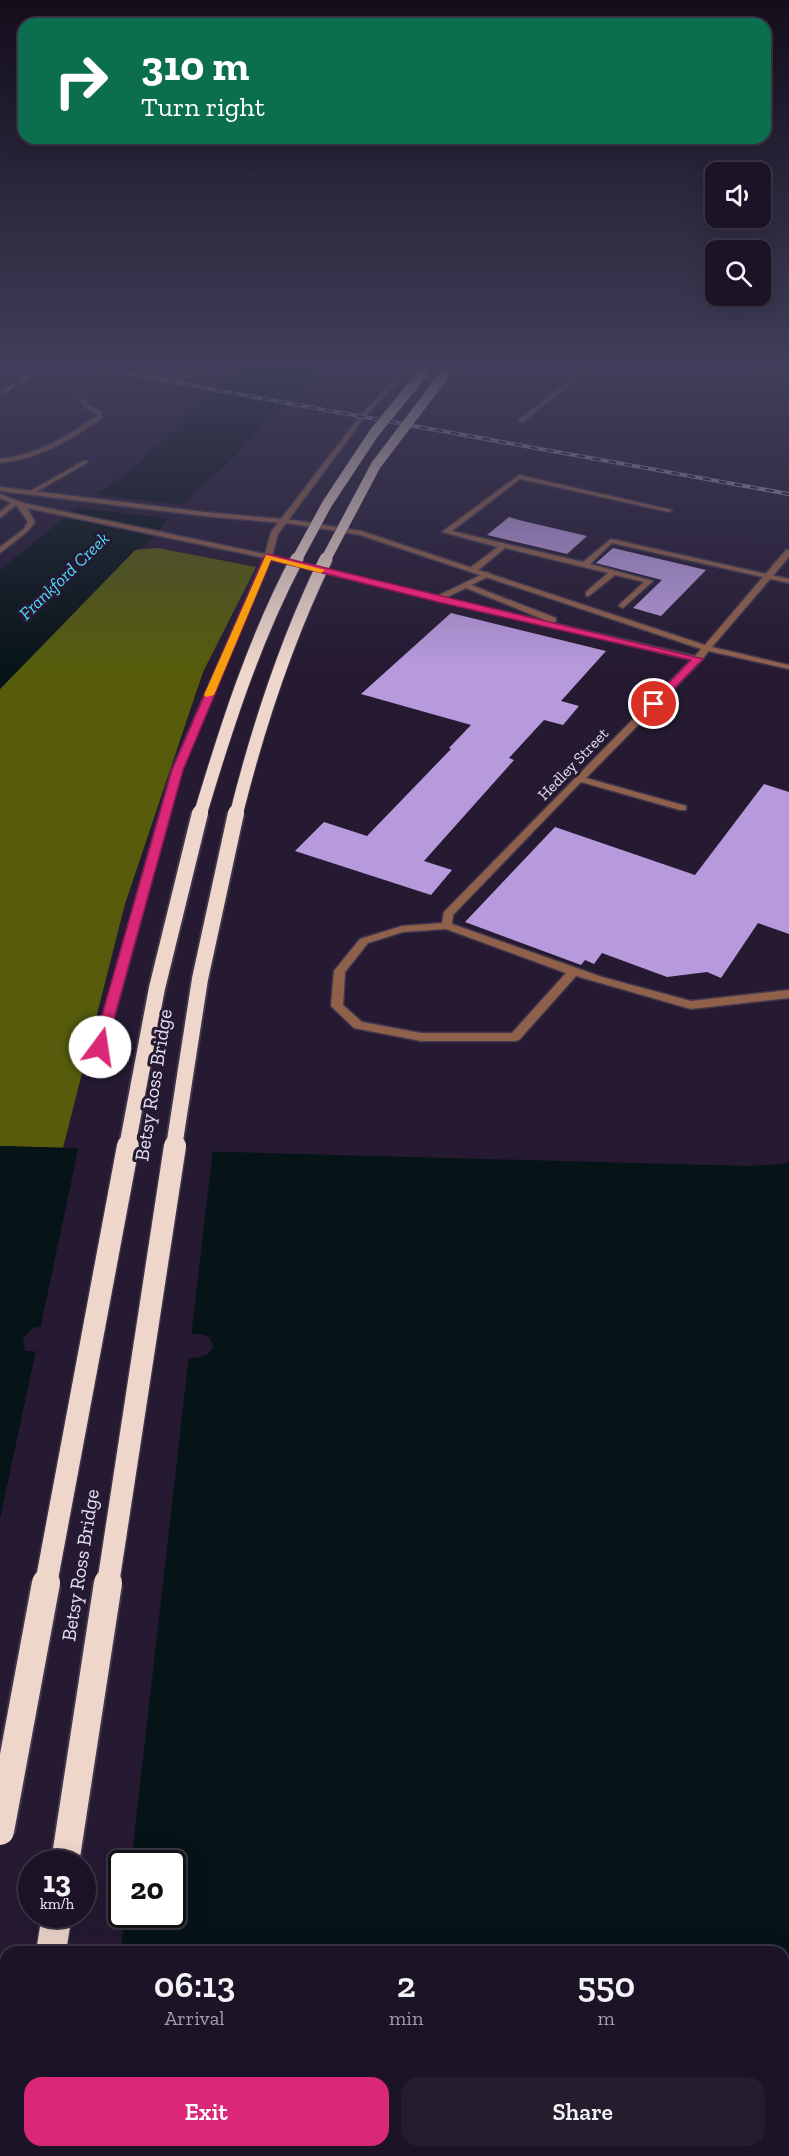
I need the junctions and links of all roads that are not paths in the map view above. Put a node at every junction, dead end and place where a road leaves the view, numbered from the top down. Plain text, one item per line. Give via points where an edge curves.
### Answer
1 (75, 468) edge
2 (325, 468) edge
3 (350, 468) edge
4 (375, 468) edge
5 (0, 489) edge
6 (30, 493) junction
7 (0, 496) edge
8 (18, 504) junction
9 (669, 510) dead end
10 (0, 516) edge
11 (286, 521) junction
12 (504, 546) junction
13 (0, 551) edge
14 (789, 552) edge
15 (268, 557) junction
16 (585, 565) junction
17 (474, 569) junction
18 (613, 572) junction
19 (487, 574) junction
20 (767, 578) junction
21 (789, 581) edge
22 (465, 585) junction
23 (589, 594) dead end
24 (438, 599) junction
25 (623, 606) dead end
26 (579, 631) junction
27 (707, 648) junction
28 (698, 659) junction
29 (789, 667) edge
30 (580, 779) junction
31 (683, 808) dead end
32 (447, 926) junction
33 (573, 972) junction
34 (789, 994) edge
35 (100, 1047) dead end
36 (0, 1831) edge
37 (67, 1850) edge
38 (55, 1928) edge
39 (52, 1946) edge

1 - 6 street
2 - 11 street
3 - 36 highway, Betsy Ross Bridge, bridge via 292,570 241,689 180,885 151,1018
4 - 37 highway, Betsy Ross Bridge, bridge via 319,571 275,683 239,800 200,979
5 - 6 street
6 - 11 street
7 - 8 street
8 - 10 street
8 - 13 street via 32,522
8 - 15 street
9 - 12 street via 519,477 446,532
11 - 15 street via 274,534
11 - 17 street via 361,533
12 - 16 street
12 - 17 street
14 - 20 street, Hedley Street
15 - 24 street
15 - 35 street via 177,770
16 - 18 street
16 - 20 street via 611,542
17 - 19 street
18 - 23 street
18 - 25 street via 649,581
19 - 22 street
19 - 27 street
20 - 21 street
20 - 27 street, Hedley Street
22 - 24 street
22 - 26 street
24 - 26 street
26 - 28 street
27 - 28 street, Hedley Street
27 - 29 street
28 - 30 street, Hedley Street
30 - 31 street
30 - 32 street, Hedley Street via 448,914
32 - 33 street
32 - 33 street via 402,929 364,941 340,971 337,1006 358,1025 411,1035 515,1037
33 - 34 street via 691,1005
38 - 39 highway

